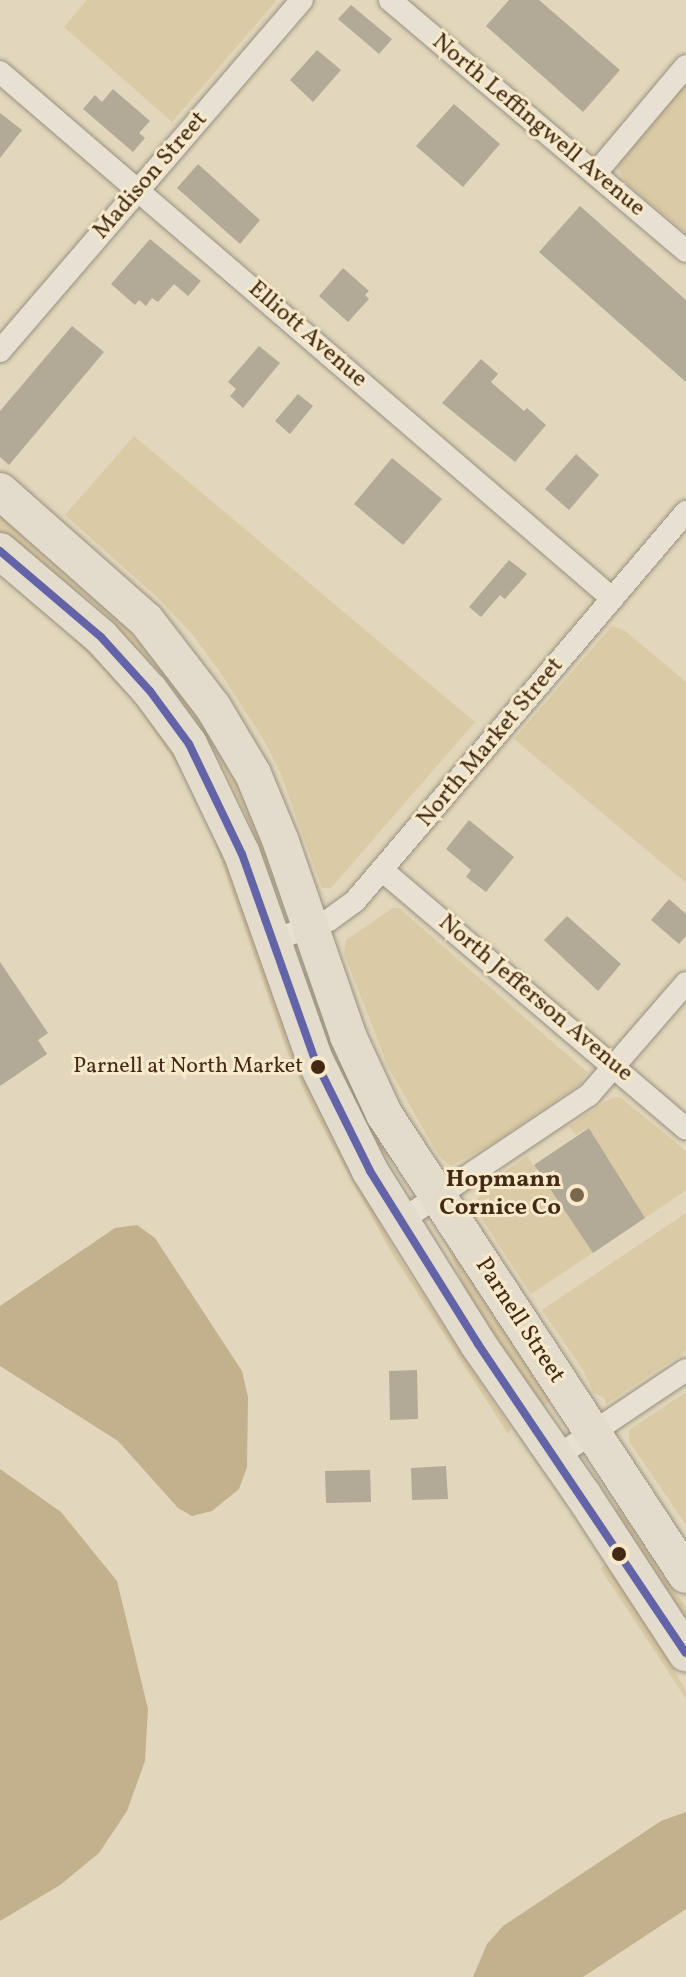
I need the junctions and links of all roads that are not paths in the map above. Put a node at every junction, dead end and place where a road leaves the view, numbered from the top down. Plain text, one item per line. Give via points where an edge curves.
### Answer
1 (302, 0) edge
2 (390, 0) edge
3 (686, 66) edge
4 (0, 72) edge
5 (595, 174) junction
6 (138, 191) junction
7 (686, 251) edge
8 (0, 351) edge
9 (0, 491) edge
10 (686, 512) edge
11 (0, 551) edge
12 (613, 599) junction
13 (382, 870) junction
14 (311, 928) junction
15 (271, 941) junction
16 (686, 983) edge
17 (616, 1067) junction
18 (686, 1129) edge
19 (437, 1198) junction
20 (399, 1222) junction
21 (686, 1370) edge
22 (592, 1433) junction
23 (556, 1457) junction
24 (686, 1575) edge
25 (686, 1653) edge

1 - 6 street, Madison Street
2 - 5 street, North Leffingwell Avenue
3 - 5 street
4 - 6 street, Elliott Avenue
5 - 7 street, North Leffingwell Avenue
6 - 8 street, Madison Street
6 - 12 street, Elliott Avenue
9 - 14 main road via 146,620 191,675 253,774
10 - 12 street, North Market Street
11 - 15 main road via 101,637 169,715 228,819
12 - 13 street, North Market Street
13 - 14 street, North Market Street via 345,910
13 - 17 street, North Jefferson Avenue
14 - 15 street, North Market Street
14 - 19 main road, Parnell Street via 365,1076
15 - 20 main road, Parnell Street via 338,1113
16 - 17 street
17 - 18 street, North Jefferson Avenue
17 - 19 street via 589,1095
19 - 20 street
19 - 22 main road, Parnell Street
20 - 23 main road, Parnell Street
21 - 22 street
22 - 23 street
22 - 24 main road, Parnell Street
23 - 25 main road, Parnell Street

